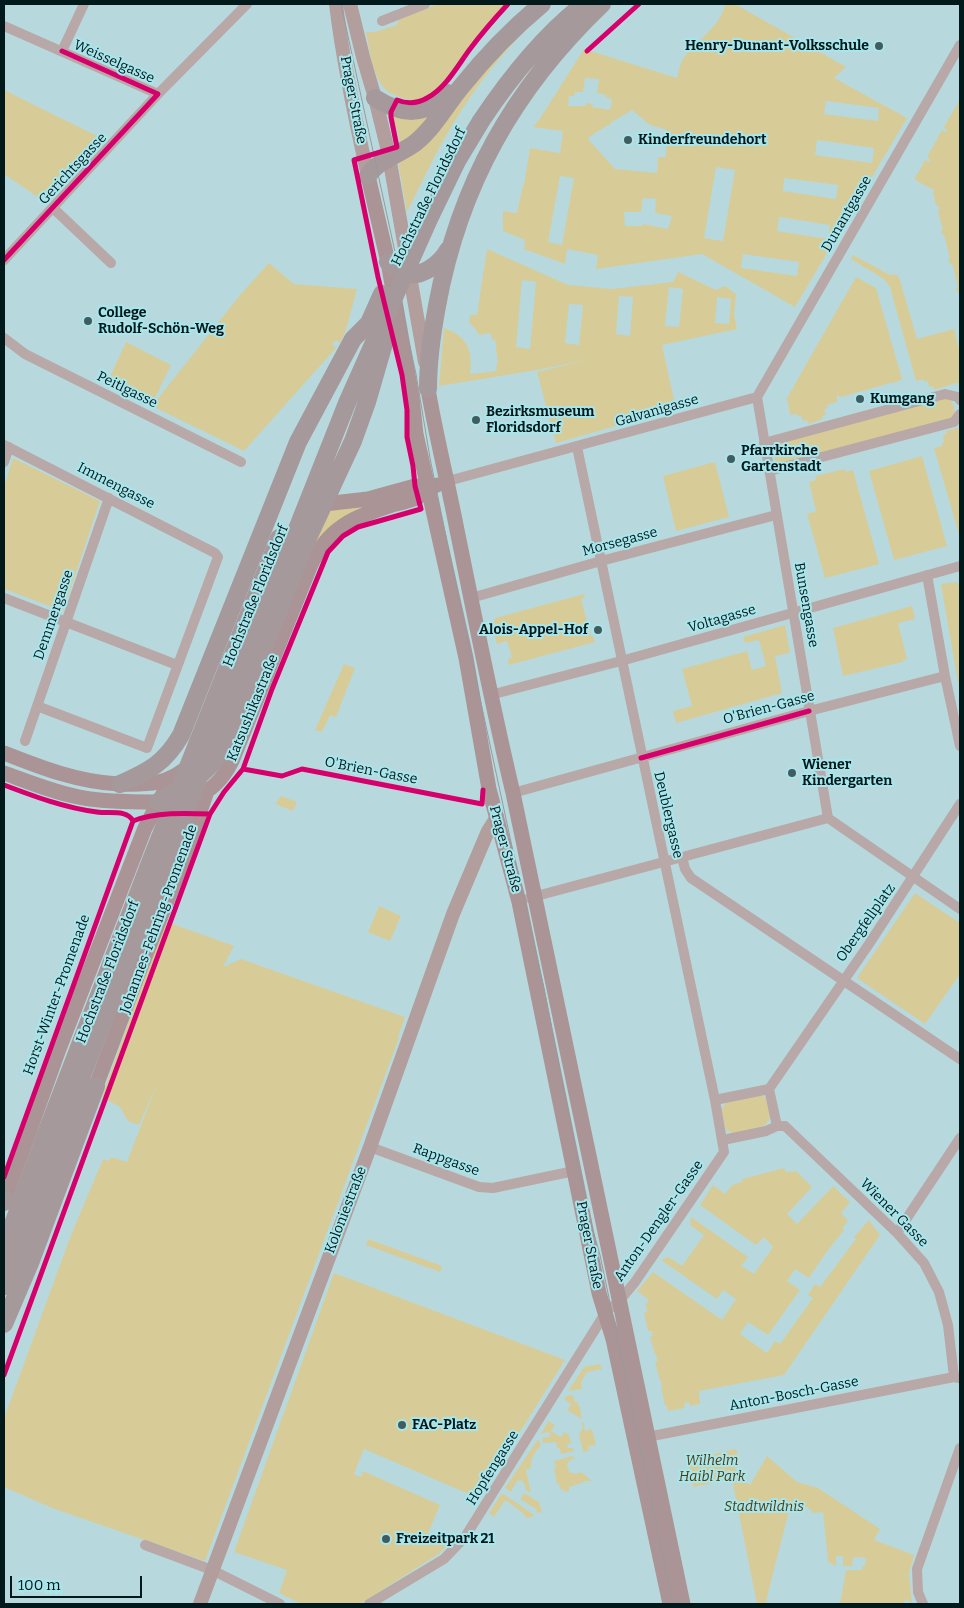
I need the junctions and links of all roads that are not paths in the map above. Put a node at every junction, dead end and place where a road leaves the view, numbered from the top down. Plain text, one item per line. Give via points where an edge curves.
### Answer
1 (84, 4) edge
2 (247, 4) edge
3 (336, 4) edge
4 (350, 4) edge
5 (425, 4) edge
6 (542, 4) edge
7 (566, 4) edge
8 (584, 4) edge
9 (602, 4) edge
10 (382, 21) dead end
11 (4, 26) edge
12 (960, 45) edge
13 (62, 51) junction
14 (506, 76) junction
15 (464, 84) junction
16 (158, 94) junction
17 (375, 98) junction
18 (390, 158) junction
19 (368, 176) junction
20 (53, 208) junction
21 (452, 241) junction
22 (4, 260) edge
23 (388, 262) junction
24 (111, 263) dead end
25 (410, 274) junction
26 (393, 298) junction
27 (369, 323) junction
28 (4, 338) edge
29 (428, 389) junction
30 (757, 397) junction
31 (960, 398) edge
32 (960, 414) edge
33 (764, 443) junction
34 (6, 446) edge
35 (577, 447) junction
36 (4, 462) edge
37 (241, 462) dead end
38 (769, 471) junction
39 (448, 481) junction
40 (429, 488) junction
41 (109, 498) junction
42 (776, 515) junction
43 (601, 560) junction
44 (960, 566) edge
45 (927, 575) junction
46 (4, 598) edge
47 (471, 598) junction
48 (793, 613) junction
49 (66, 622) junction
50 (621, 662) junction
51 (177, 665) junction
52 (945, 676) junction
53 (490, 695) junction
54 (37, 706) junction
55 (810, 711) junction
56 (25, 741) dead end
57 (960, 746) edge
58 (4, 754) edge
59 (641, 758) junction
60 (4, 773) edge
61 (120, 784) junction
62 (170, 790) junction
63 (207, 791) junction
64 (513, 793) junction
65 (123, 802) junction
66 (960, 804) edge
67 (497, 817) junction
68 (828, 818) junction
69 (146, 828) junction
70 (192, 833) junction
71 (682, 857) junction
72 (664, 861) junction
73 (914, 878) junction
74 (535, 897) junction
75 (519, 902) junction
76 (960, 909) edge
77 (843, 980) junction
78 (960, 1059) edge
79 (50, 1072) junction
80 (96, 1086) junction
81 (769, 1089) junction
82 (715, 1100) junction
83 (776, 1126) junction
84 (51, 1138) junction
85 (960, 1138) edge
86 (723, 1140) junction
87 (370, 1147) junction
88 (574, 1171) junction
89 (592, 1172) junction
90 (4, 1200) edge
91 (897, 1233) junction
92 (4, 1249) edge
93 (4, 1286) edge
94 (620, 1300) junction
95 (606, 1312) junction
96 (4, 1324) edge
97 (957, 1378) edge
98 (649, 1437) junction
99 (634, 1440) junction
100 (960, 1448) edge
101 (145, 1545) dead end
102 (212, 1570) junction
103 (200, 1604) edge
104 (280, 1604) edge
105 (369, 1604) edge
106 (670, 1604) edge
107 (683, 1604) edge
108 (923, 1604) edge

1 - 13 street
2 - 16 street, Gerichtsgasse
3 - 19 street, Prager Straße
4 - 17 street, Prager Straße
5 - 10 street
6 - 15 highway via 506,37
7 - 14 highway via 537,32
8 - 14 highway
9 - 21 highway via 541,68 504,122 476,178
11 - 13 street, Weisselgasse
12 - 30 street, Dunantgasse
13 - 16 street, Weisselgasse
14 - 26 highway, Hochstraße Floridsdorf, bridge via 457,161
14 - 27 highway, Hochstraße Floridsdorf via 470,116 437,173
15 - 17 highway via 420,110 400,111
15 - 18 highway via 427,131
16 - 20 street, Gerichtsgasse
17 - 18 street, Prager Straße
18 - 19 highway
18 - 25 street, Prager Straße
19 - 23 main road, Prager Straße
20 - 22 street, Gerichtsgasse
20 - 24 street
21 - 25 highway via 446,254 432,268
21 - 29 highway via 431,342
23 - 25 highway
23 - 40 main road, Prager Straße via 416,434
25 - 29 street, Prager Straße
26 - 62 highway, bridge via 360,423 308,538 224,748 206,772
26 - 84 highway, Hochstraße Floridsdorf, bridge via 347,403
27 - 61 highway via 353,339 287,466 181,735 160,763
27 - 84 highway, Hochstraße Floridsdorf, bridge via 281,533 151,860
28 - 37 street, Peitlgasse via 25,354
29 - 39 main road, Prager Straße
30 - 33 street, Bunsengasse
30 - 35 street, Galvanigasse
31 - 33 street via 945,394 935,396
32 - 38 street via 954,422
33 - 38 street, Bunsengasse
34 - 36 street
34 - 41 street, Immengasse
35 - 39 street, Galvanigasse
35 - 43 street, Deublergasse
38 - 42 street, Bunsengasse
39 - 40 main road
39 - 47 main road, Prager Straße
40 - 62 main road via 415,486 368,499 317,505 297,519 285,539 205,741
40 - 63 main road, Katsushikastraße via 418,497 353,519 324,542 310,567 232,761 223,777
40 - 67 main road, Prager Straße
41 - 49 street, Demmergasse
41 - 51 street, Immengasse via 217,555
42 - 43 street, Morsegasse
42 - 48 street, Bunsengasse
43 - 47 street, Morsegasse
43 - 50 street, Deublergasse
44 - 45 street, Voltagasse
45 - 48 street, Voltagasse
45 - 52 street
46 - 49 street
47 - 53 main road, Prager Straße
48 - 50 street, Voltagasse
48 - 55 street, Bunsengasse
49 - 51 street
49 - 54 street, Demmergasse
50 - 53 street, Voltagasse
50 - 59 street, Deublergasse
51 - 54 street via 147,748
52 - 55 street, O'Brien-Gasse
52 - 57 street
53 - 64 main road, Prager Straße
54 - 56 street, Demmergasse
55 - 59 street, O'Brien-Gasse
55 - 68 street, Bunsengasse
58 - 61 main road, Katsushikastraße via 75,778
59 - 64 street, O'Brien-Gasse
59 - 72 street, Deublergasse
60 - 65 main road, Katsushikastraße via 83,798
61 - 62 main road, Katsushikastraße
62 - 63 main road, Katsushikastraße via 196,797
62 - 65 main road, Katsushikastraße
62 - 69 main road
62 - 70 main road via 190,814
63 - 70 main road
64 - 67 main road
64 - 74 main road, Prager Straße
65 - 69 main road via 137,810
66 - 73 street
67 - 75 main road, Prager Straße
67 - 87 street, Koloniestraße via 453,914
68 - 71 street
68 - 73 street
69 - 79 main road
70 - 80 main road
71 - 72 street
71 - 77 street via 692,878
72 - 74 street
72 - 82 street, Deublergasse
73 - 76 street
73 - 77 street, Obergfellplatz
74 - 75 street
74 - 89 main road, Prager Straße
75 - 88 main road, Prager Straße
77 - 78 street, Obergfellplatz
77 - 81 street
79 - 80 street, Horst-Winter-Promenade via 56,1078 87,1088
79 - 90 main road
80 - 96 highway
81 - 82 street
81 - 83 street
82 - 86 street, Deublergasse
83 - 86 street
83 - 91 street, Wiener Gasse via 785,1126
84 - 92 highway
84 - 93 highway
85 - 91 street
86 - 94 street, Anton-Dengler-Gasse via 724,1152
87 - 88 street, Rappgasse via 479,1187 492,1188
87 - 102 street, Koloniestraße
88 - 89 main road
88 - 95 main road, Prager Straße via 599,1296
89 - 94 main road, Prager Straße
91 - 97 street, Wiener Gasse via 924,1263 939,1292
94 - 95 street, Anton-Dengler-Gasse
94 - 98 main road, Prager Straße
95 - 99 main road, Prager Straße
95 - 105 street, Hopfengasse via 466,1537 444,1559
97 - 98 street, Anton-Bosch-Gasse
98 - 99 street, Anton-Bosch-Gasse
98 - 107 main road, Prager Straße
99 - 106 main road, Prager Straße
100 - 108 street via 917,1569 918,1592
101 - 102 street
102 - 103 street, Koloniestraße
102 - 104 street

